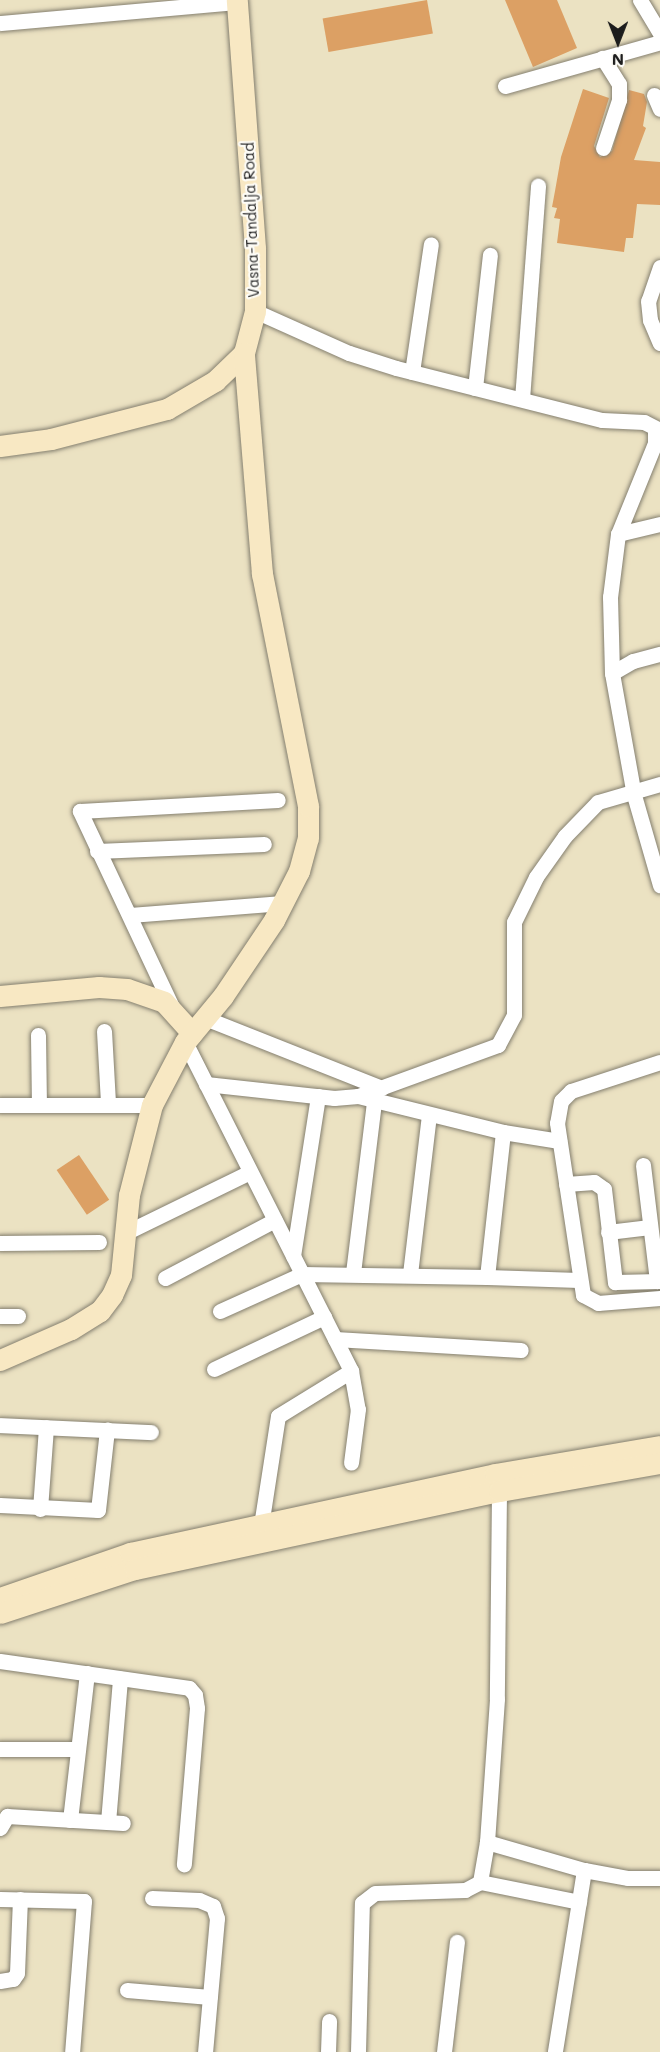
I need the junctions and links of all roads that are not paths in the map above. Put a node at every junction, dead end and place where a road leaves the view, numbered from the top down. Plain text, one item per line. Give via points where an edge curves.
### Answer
1 (640, 0) edge
2 (237, 1) edge
3 (0, 23) edge
4 (660, 33) edge
5 (660, 42) edge
6 (603, 58) junction
7 (505, 86) dead end
8 (603, 148) dead end
9 (538, 186) dead end
10 (431, 244) dead end
11 (490, 255) dead end
12 (660, 267) edge
13 (255, 311) junction
14 (660, 343) edge
15 (244, 353) junction
16 (412, 372) junction
17 (475, 388) junction
18 (522, 399) junction
19 (658, 430) edge
20 (0, 446) edge
21 (660, 524) edge
22 (618, 534) junction
23 (660, 654) edge
24 (612, 673) junction
25 (660, 784) edge
26 (634, 795) junction
27 (278, 800) dead end
28 (264, 843) dead end
29 (97, 851) junction
30 (660, 885) edge
31 (283, 903) junction
32 (130, 915) junction
33 (0, 996) edge
34 (174, 1012) junction
35 (104, 1031) dead end
36 (194, 1031) junction
37 (38, 1035) dead end
38 (660, 1062) edge
39 (206, 1084) junction
40 (382, 1088) junction
41 (318, 1096) junction
42 (358, 1096) junction
43 (108, 1102) junction
44 (374, 1102) junction
45 (39, 1104) junction
46 (0, 1105) edge
47 (152, 1105) junction
48 (429, 1115) junction
49 (503, 1132) junction
50 (559, 1141) junction
51 (643, 1165) dead end
52 (250, 1172) junction
53 (566, 1184) junction
54 (275, 1220) junction
55 (651, 1227) junction
56 (608, 1232) junction
57 (125, 1233) junction
58 (99, 1242) dead end
59 (0, 1243) edge
60 (293, 1256) junction
61 (353, 1273) junction
62 (302, 1274) junction
63 (410, 1274) junction
64 (487, 1277) junction
65 (165, 1278) dead end
66 (579, 1280) junction
67 (658, 1281) edge
68 (660, 1298) edge
69 (220, 1311) dead end
70 (0, 1316) edge
71 (18, 1316) dead end
72 (324, 1317) junction
73 (335, 1339) junction
74 (521, 1350) dead end
75 (0, 1360) edge
76 (214, 1369) dead end
77 (351, 1371) junction
78 (0, 1425) edge
79 (46, 1427) junction
80 (107, 1430) junction
81 (151, 1432) dead end
82 (660, 1446) edge
83 (351, 1463) dead end
84 (660, 1463) edge
85 (499, 1491) junction
86 (0, 1505) edge
87 (40, 1509) junction
88 (260, 1533) junction
89 (0, 1598) edge
90 (0, 1613) edge
91 (0, 1661) edge
92 (87, 1673) junction
93 (120, 1678) junction
94 (0, 1749) edge
95 (78, 1749) junction
96 (70, 1820) junction
97 (0, 1828) edge
98 (487, 1842) junction
99 (184, 1863) dead end
100 (584, 1870) junction
101 (660, 1878) edge
102 (480, 1882) junction
103 (153, 1898) dead end
104 (0, 1899) edge
105 (20, 1899) junction
106 (579, 1902) junction
107 (457, 1941) dead end
108 (0, 1981) edge
109 (127, 1990) dead end
110 (210, 1997) junction
111 (329, 2021) dead end
112 (72, 2052) edge
113 (205, 2052) edge
114 (328, 2052) edge
115 (358, 2052) edge
116 (444, 2052) edge
117 (555, 2052) edge

1 - 4 street
2 - 3 street
2 - 13 street, Vasna-Tandalja Road via 255,248
5 - 6 street
6 - 7 street
6 - 8 street via 618,84 619,100
9 - 18 street
10 - 16 street
11 - 17 street
12 - 14 street via 648,301
13 - 15 street, Vasna-Tandalja Road
13 - 16 street via 349,352
15 - 20 street via 215,381 167,409 51,439
15 - 31 street via 262,574 308,806 308,838 299,871
16 - 17 street
17 - 18 street
18 - 19 street via 602,420 644,422
19 - 22 street
21 - 22 street
22 - 24 street via 610,597
23 - 24 street via 633,661
24 - 26 street
25 - 26 street
26 - 30 street
26 - 40 street via 598,802 565,836 536,877 514,921 514,1015 498,1044
27 - 29 street via 80,811
28 - 29 street
29 - 32 street
31 - 32 street
31 - 36 street
32 - 34 street
33 - 34 street via 99,987 127,989 151,994
34 - 36 street
35 - 43 street
36 - 39 street
36 - 40 street
36 - 47 street
37 - 45 street
38 - 50 street via 571,1091 561,1101
39 - 41 street
39 - 52 street
40 - 42 street
41 - 42 street
41 - 60 street
42 - 44 street
43 - 45 street
43 - 47 street
44 - 48 street
44 - 61 street
45 - 46 street
47 - 57 street via 138,1149
48 - 49 street
48 - 63 street
49 - 50 street
49 - 64 street
50 - 53 street
51 - 55 street
52 - 54 street
52 - 57 street
53 - 56 street via 600,1184
53 - 66 street
54 - 60 street
54 - 65 street
55 - 56 street
55 - 67 street
56 - 67 street via 615,1282
57 - 75 street via 121,1275 100,1311 71,1329
58 - 59 street
60 - 62 street
61 - 62 street
61 - 63 street
62 - 69 street
62 - 72 street
63 - 64 street
64 - 66 street
66 - 68 street via 583,1295 598,1302
70 - 71 street
72 - 73 street
72 - 76 street
73 - 74 street
73 - 77 street
77 - 83 street via 358,1409
77 - 88 street via 278,1416
78 - 79 street
79 - 80 street
79 - 87 street
80 - 81 street
80 - 87 street via 99,1510
82 - 88 street via 495,1474
84 - 85 street
85 - 88 street
85 - 98 street via 497,1700
86 - 87 street
88 - 89 street via 130,1552
88 - 90 street
91 - 92 street
92 - 93 street
92 - 95 street
93 - 96 street via 116,1823
93 - 99 street via 189,1688 195,1695
94 - 95 street
95 - 96 street
96 - 97 street via 7,1816
98 - 100 street
98 - 102 street
100 - 101 street via 628,1878
100 - 106 street
102 - 106 street
102 - 115 street via 465,1890 375,1893 362,1903
103 - 110 street via 181,1897 213,1906 217,1918
104 - 105 street
105 - 108 street via 17,1973 13,1979
105 - 112 street via 84,1901
106 - 117 street
107 - 116 street
109 - 110 street
110 - 113 street
111 - 114 street

